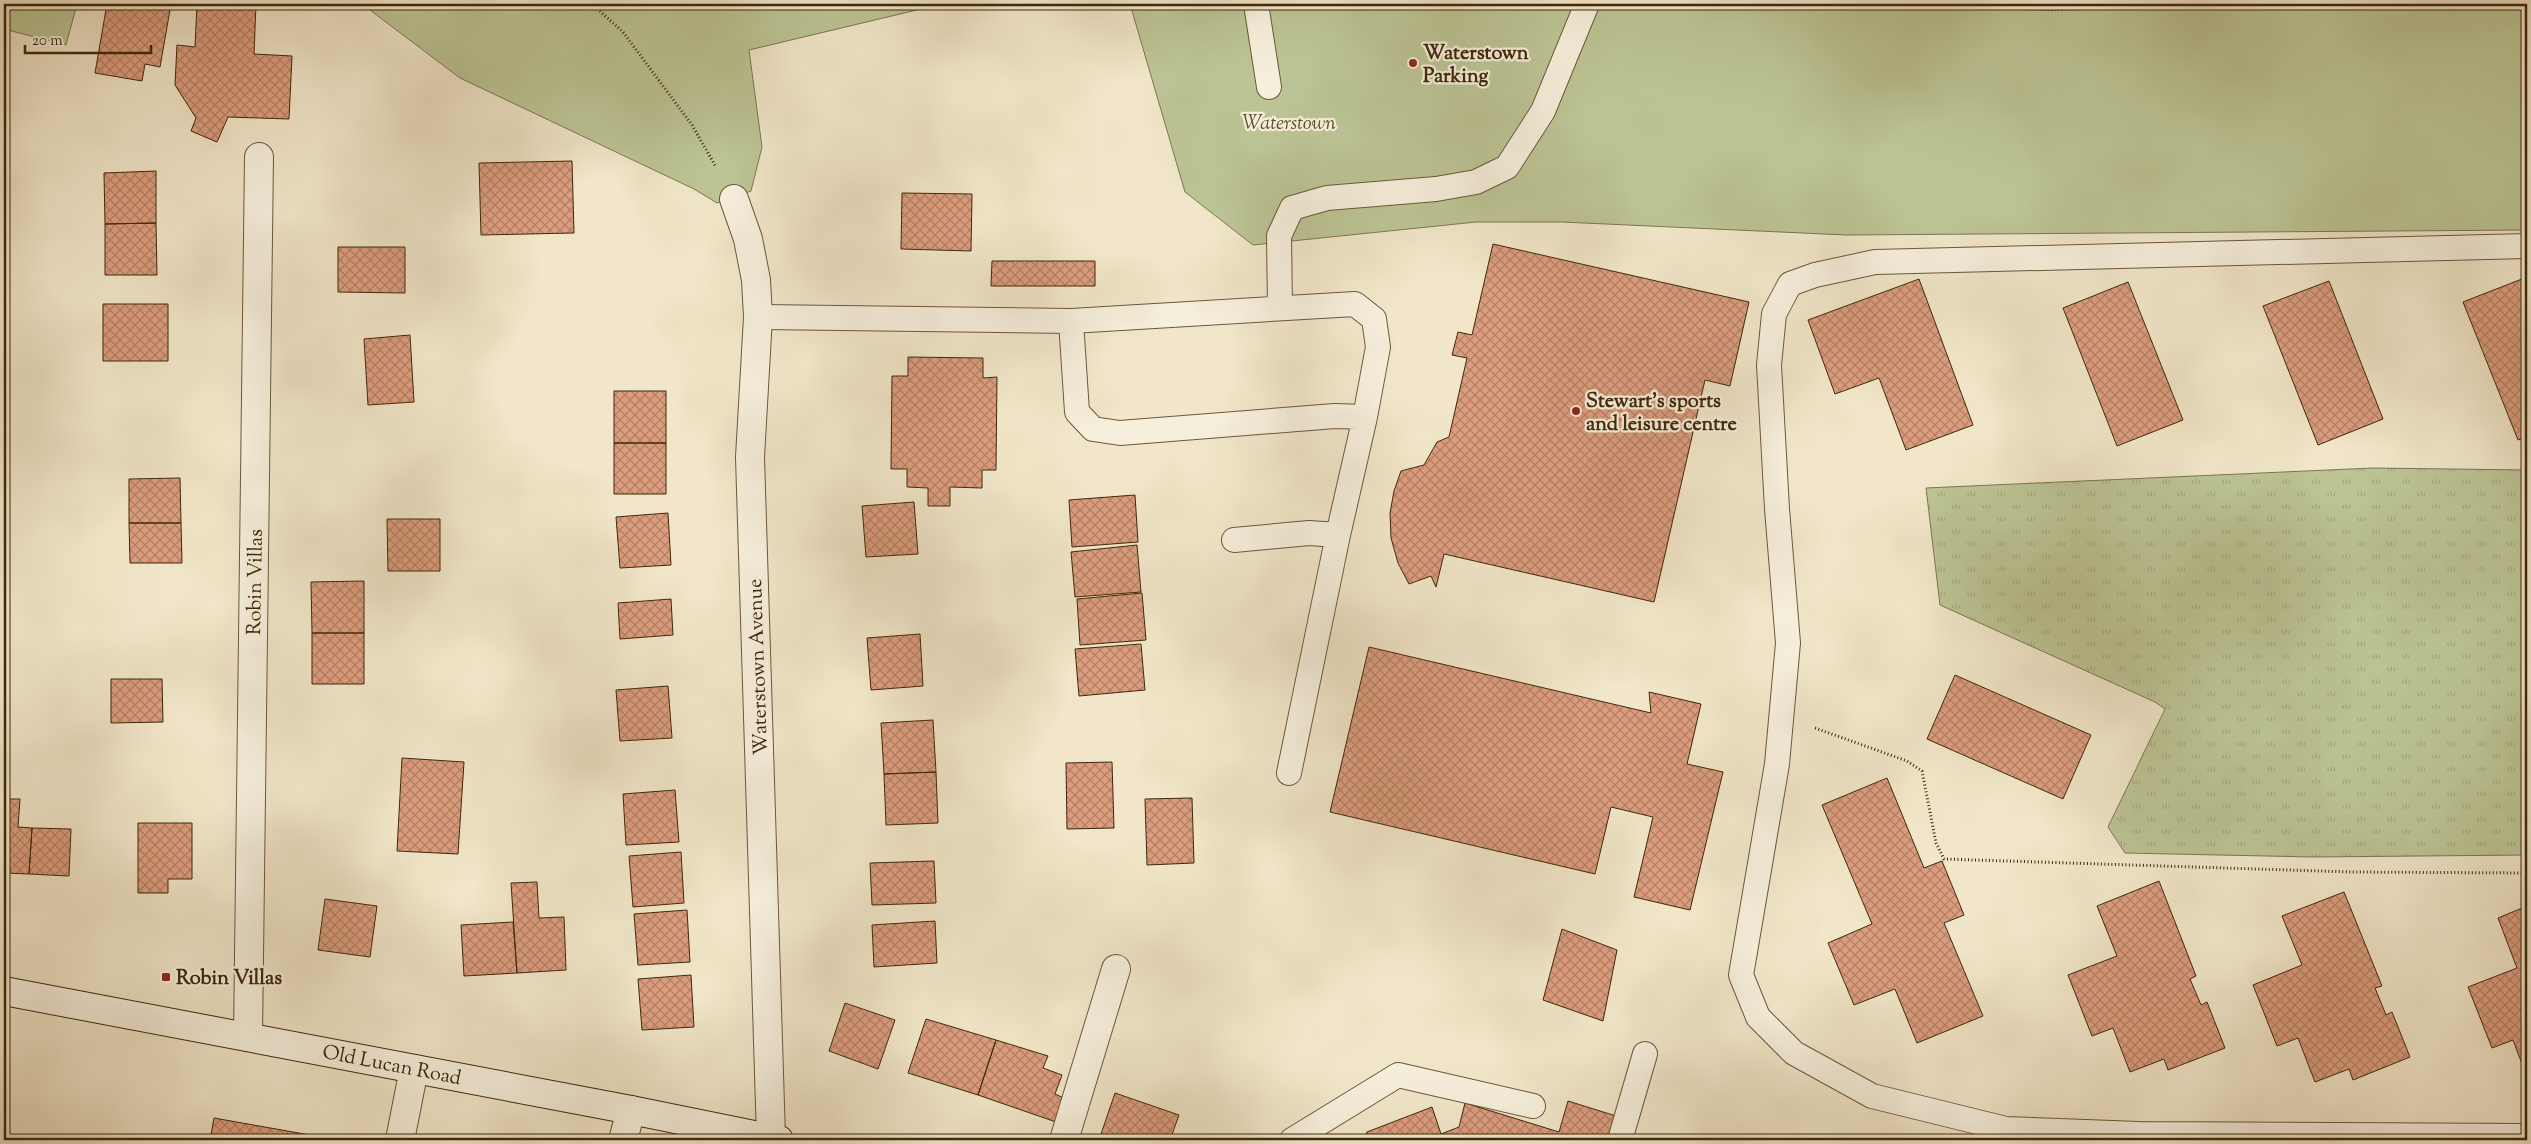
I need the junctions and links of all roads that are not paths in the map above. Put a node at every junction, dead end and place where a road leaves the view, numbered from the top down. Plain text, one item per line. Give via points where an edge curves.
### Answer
1 (1256, 4) edge
2 (1588, 4) edge
3 (1269, 87) dead end
4 (258, 157) dead end
5 (734, 199) road end
6 (2527, 246) edge
7 (1280, 307) junction
8 (758, 317) junction
9 (1071, 322) junction
10 (1364, 417) junction
11 (1338, 535) junction
12 (1234, 540) dead end
13 (1289, 773) dead end
14 (1116, 969) dead end
15 (4, 991) edge
16 (248, 1037) junction
17 (1645, 1054) dead end
18 (414, 1069) junction
19 (1533, 1106) dead end
20 (631, 1110) junction
21 (2527, 1136) edge
22 (775, 1139) edge
23 (400, 1140) edge
24 (623, 1140) edge
25 (1064, 1140) edge
26 (1292, 1140) edge
27 (1620, 1140) edge

1 - 3 lane
2 - 7 lane via 1543,111 1507,167 1476,182 1436,189 1326,198 1292,208 1279,236
4 - 16 street, Robin Villas
5 - 8 street, Waterstown Avenue via 748,239 756,280
6 - 21 lane via 1874,262 1790,284 1774,314 1770,365 1788,643 1777,764 1741,975 1758,1017 1794,1053 1872,1096 2006,1129 2138,1134
7 - 9 lane
7 - 10 lane via 1355,304 1374,319 1378,347
8 - 9 lane
8 - 22 street, Waterstown Avenue via 750,457
9 - 10 lane via 1077,412 1093,429 1120,433 1335,416
10 - 11 lane
11 - 12 lane via 1309,533
11 - 13 lane
14 - 25 street
15 - 16 street, Old Lucan Road
16 - 18 street, Old Lucan Road
17 - 27 lane
18 - 20 street, Old Lucan Road
18 - 23 street
19 - 26 lane via 1398,1075
20 - 22 street, Old Lucan Road
20 - 24 street

